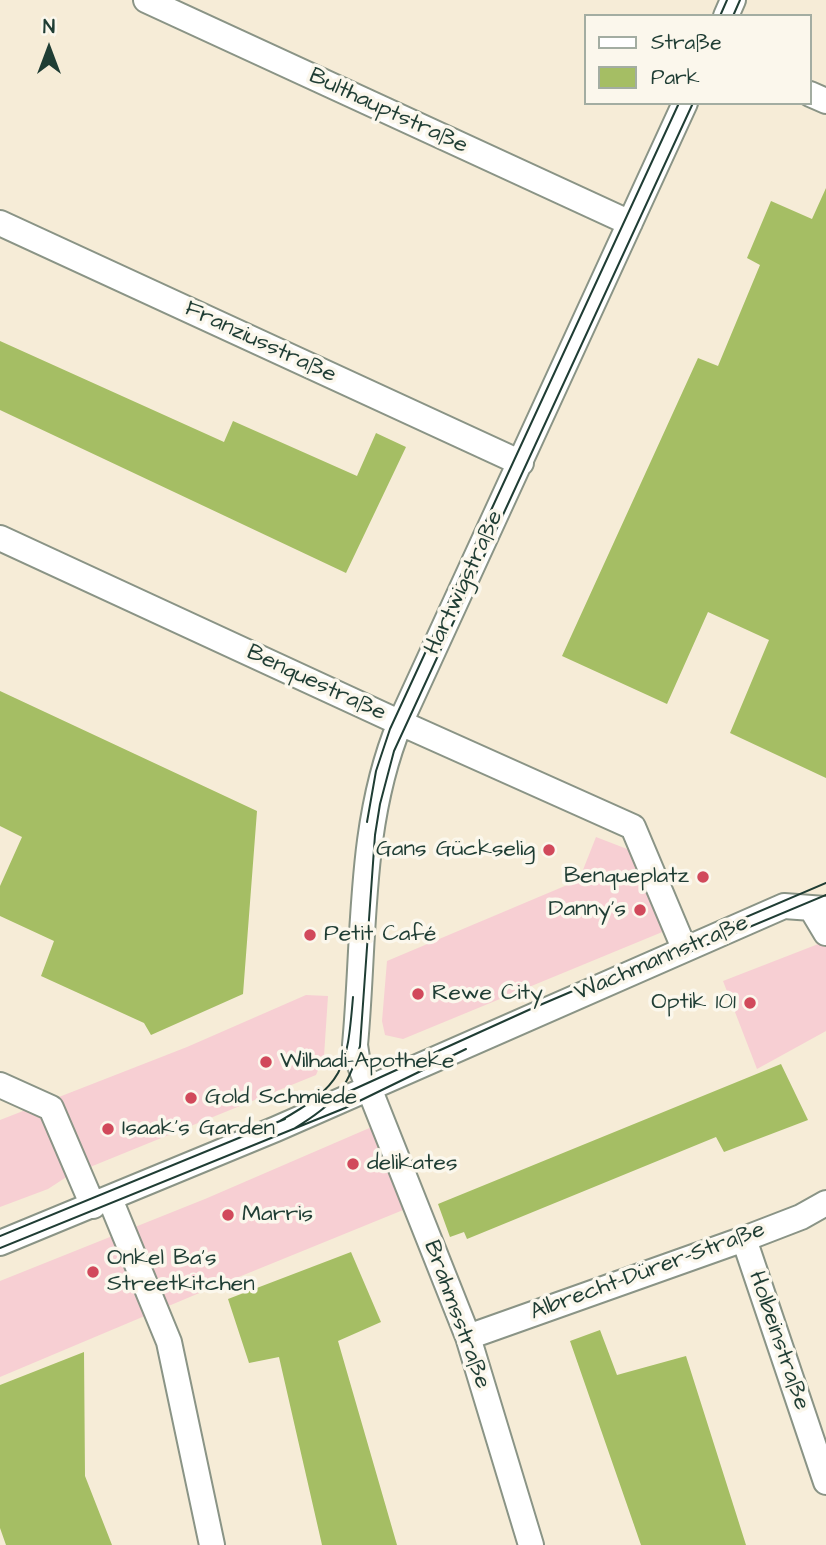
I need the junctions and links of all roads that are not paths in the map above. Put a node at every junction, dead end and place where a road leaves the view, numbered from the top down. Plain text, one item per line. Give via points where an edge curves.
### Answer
1 (146, 0) edge
2 (684, 105) edge
3 (0, 223) edge
4 (630, 223) junction
5 (520, 463) junction
6 (0, 538) edge
7 (400, 723) junction
8 (819, 908) edge
9 (826, 933) edge
10 (684, 948) junction
11 (0, 1086) edge
12 (370, 1088) junction
13 (101, 1202) junction
14 (826, 1203) edge
15 (744, 1239) junction
16 (0, 1243) edge
17 (468, 1337) junction
18 (826, 1482) edge
19 (212, 1545) edge
20 (531, 1545) edge

1 - 4 street, Bulthauptstraße
2 - 4 street, Hartwigstraße
3 - 5 street, Franziusstraße
4 - 5 street, Hartwigstraße
5 - 7 street, Hartwigstraße
6 - 7 street, Benquestraße
7 - 10 street, Benquestraße via 633,827
7 - 12 street, Hartwigstraße via 382,772 370,836 355,1045
8 - 9 street
8 - 10 street, Wachmannstraße via 784,906
10 - 12 street, Wachmannstraße
11 - 13 street via 51,1108
12 - 13 street, Wachmannstraße
12 - 17 street, Brahmsstraße
13 - 16 street, Wachmannstraße
13 - 19 street via 169,1342
14 - 15 street, Albrecht-Dürer-Straße
15 - 17 street, Albrecht-Dürer-Straße
15 - 18 street, Holbeinstraße
17 - 20 street, Brahmsstraße

